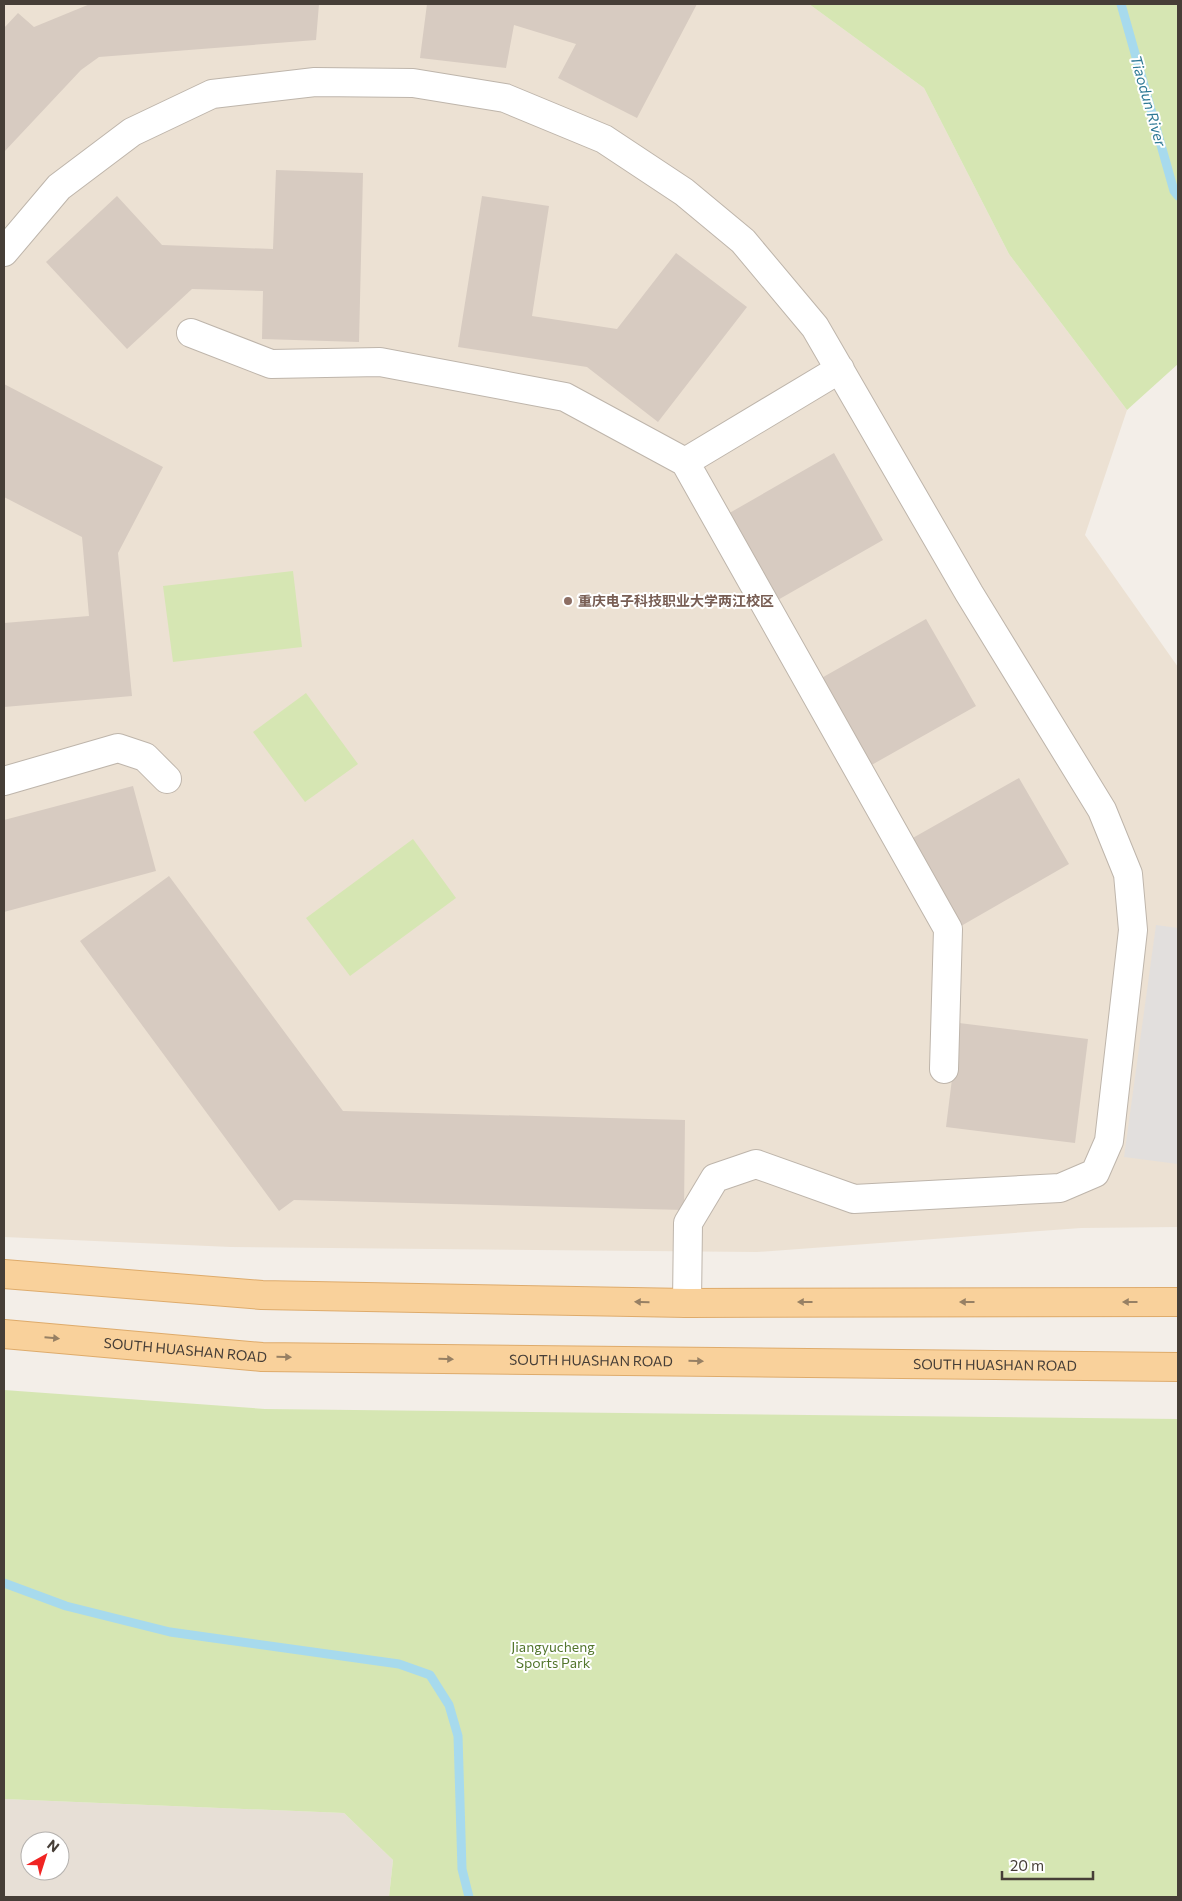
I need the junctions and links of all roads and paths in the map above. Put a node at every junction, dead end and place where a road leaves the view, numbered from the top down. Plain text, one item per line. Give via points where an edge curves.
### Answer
1 (4, 252) edge
2 (191, 333) dead end
3 (840, 370) junction
4 (685, 462) junction
5 (167, 779) dead end
6 (4, 781) edge
7 (944, 1069) dead end
8 (4, 1274) edge
9 (1178, 1302) edge
10 (687, 1303) junction
11 (4, 1334) edge
12 (1178, 1366) edge

1 - 3 lane via 59,187 132,132 212,94 315,82 413,83 504,98 604,139 684,192 743,241 815,327
2 - 4 lane via 271,364 380,362 565,397
3 - 4 lane
3 - 10 lane via 1102,810 1128,874 1133,930 1109,1141 1095,1173 1060,1188 854,1199 756,1164 715,1178 688,1223
4 - 7 lane via 948,929
5 - 6 lane via 145,757 118,748
10 -> 8 main road via 262,1295
9 -> 10 main road
11 -> 12 main road, SOUTH HUASHAN ROAD via 262,1357

